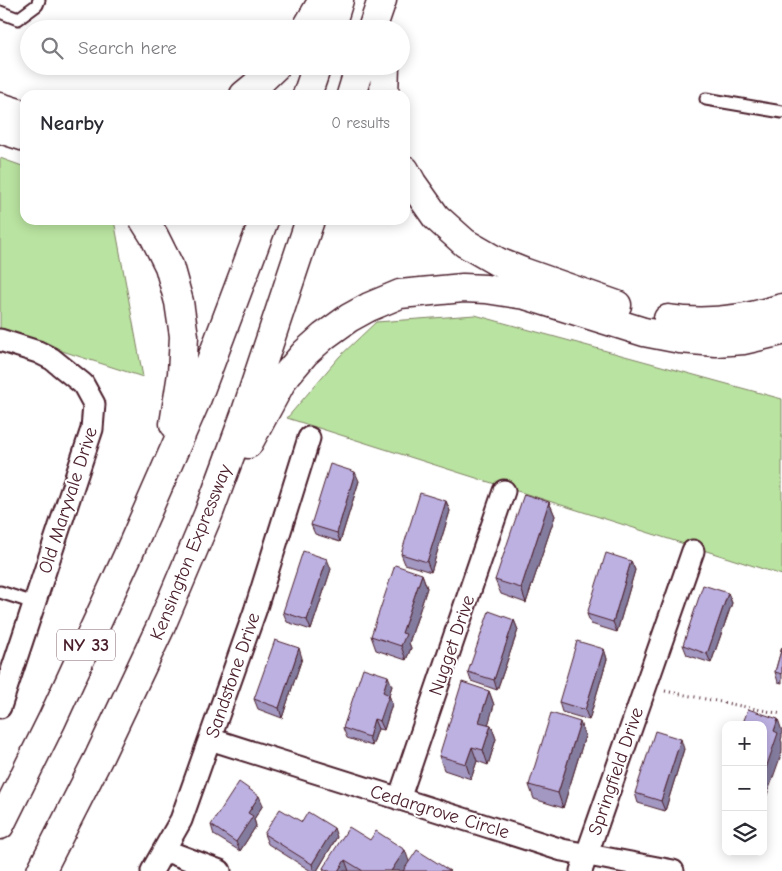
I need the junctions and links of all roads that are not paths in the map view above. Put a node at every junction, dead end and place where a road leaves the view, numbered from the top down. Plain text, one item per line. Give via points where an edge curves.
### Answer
1 (39, 0) edge
2 (323, 0) edge
3 (339, 0) edge
4 (382, 0) edge
5 (392, 0) edge
6 (0, 12) edge
7 (311, 20) edge
8 (333, 20) edge
9 (375, 20) edge
10 (389, 20) edge
11 (267, 75) edge
12 (314, 75) edge
13 (357, 75) edge
14 (385, 75) edge
15 (250, 90) edge
16 (309, 90) edge
17 (353, 90) edge
18 (384, 90) edge
19 (706, 99) dead end
20 (0, 106) edge
21 (782, 112) edge
22 (20, 113) edge
23 (0, 129) edge
24 (20, 136) edge
25 (410, 180) edge
26 (147, 225) edge
27 (262, 225) edge
28 (308, 225) edge
29 (782, 308) edge
30 (782, 331) edge
31 (0, 340) edge
32 (309, 438) dead end
33 (168, 462) junction
34 (504, 491) dead end
35 (208, 515) junction
36 (692, 551) dead end
37 (0, 592) edge
38 (34, 603) junction
39 (0, 707) edge
40 (210, 739) junction
41 (399, 798) junction
42 (0, 826) edge
43 (164, 850) junction
44 (584, 863) edge
45 (42, 870) edge
46 (152, 871) edge
47 (220, 871) edge
48 (673, 871) edge

1 - 6 lane via 18,18
2 - 7 highway
3 - 8 highway
4 - 9 highway
5 - 10 highway
11 - 15 highway
12 - 16 highway
13 - 17 highway
14 - 18 highway
19 - 21 lane
20 - 22 highway
23 - 24 highway
25 - 29 highway via 436,217 465,243 523,272 652,316 687,322 722,322
26 - 33 highway via 169,266 184,336 182,374
27 - 33 highway, NY 33 via 197,398
28 - 35 highway, Kensington Expressway / NY 33
30 - 35 highway via 744,340 680,339 644,332 525,295 486,288 400,294 349,318 305,353 284,379
31 - 38 street, Old Maryvale Drive via 52,359 83,384 94,404 92,429
32 - 40 street, Sandstone Drive via 255,611
33 - 42 highway, NY 33 via 56,712
34 - 41 street, Nugget Drive
35 - 45 highway, Kensington Expressway / NY 33 via 161,626
36 - 44 street, Springfield Drive
37 - 38 lane
38 - 39 street, Old Maryvale Drive
40 - 41 street, Cedargrove Circle
40 - 43 street, Sandstone Drive via 181,820
41 - 44 street, Cedargrove Circle via 562,850
43 - 46 street, Sandstone Drive
43 - 47 street
44 - 48 street, Cedargrove Circle

